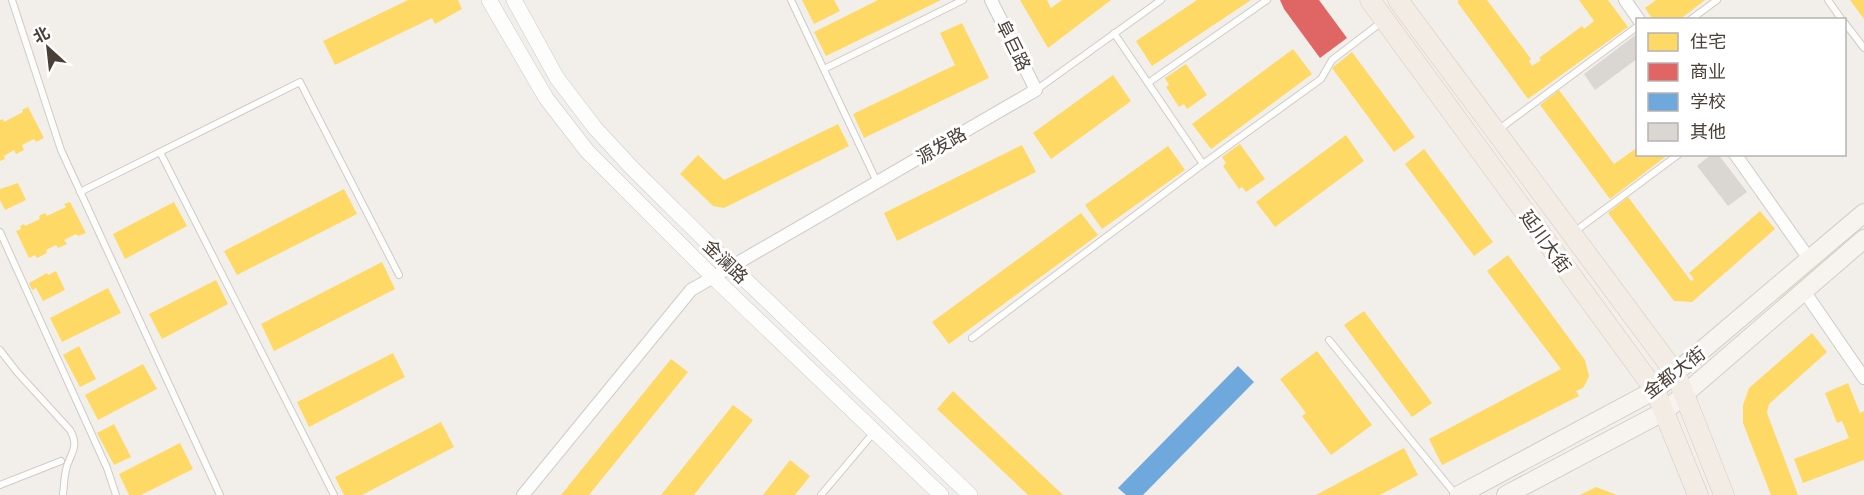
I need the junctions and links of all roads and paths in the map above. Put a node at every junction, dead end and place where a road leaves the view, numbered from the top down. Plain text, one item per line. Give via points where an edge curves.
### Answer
1 (12, 0) edge
2 (792, 0) edge
3 (963, 0) edge
4 (991, 0) edge
5 (1160, 0) edge
6 (1267, 0) edge
7 (1370, 0) edge
8 (1625, 0) edge
9 (1717, 0) edge
10 (1828, 0) edge
11 (517, 1) edge
12 (1402, 1) edge
13 (492, 6) edge
14 (1638, 18) edge
15 (1693, 18) edge
16 (1841, 18) edge
17 (1384, 20) junction
18 (1846, 25) edge
19 (1636, 27) edge
20 (1114, 33) junction
21 (1864, 48) edge
22 (824, 69) junction
23 (1148, 83) junction
24 (1036, 90) junction
25 (1496, 132) junction
26 (160, 152) junction
27 (1676, 156) edge
28 (1736, 156) edge
29 (1203, 164) junction
30 (877, 182) junction
31 (81, 192) junction
32 (1864, 213) edge
33 (0, 232) edge
34 (1571, 234) junction
35 (1864, 239) edge
36 (1810, 260) junction
37 (731, 266) junction
38 (399, 275) dead end
39 (713, 277) junction
40 (1804, 291) junction
41 (972, 338) dead end
42 (1329, 340) dead end
43 (0, 350) edge
44 (1676, 374) junction
45 (1864, 378) edge
46 (1655, 390) junction
47 (1684, 394) junction
48 (1665, 411) junction
49 (875, 431) junction
50 (61, 461) dead end
51 (0, 485) edge
52 (1525, 490) edge
53 (63, 495) edge
54 (116, 495) edge
55 (220, 495) edge
56 (334, 495) edge
57 (523, 495) edge
58 (821, 495) edge
59 (941, 495) edge
60 (970, 495) edge
61 (1458, 495) edge
62 (1506, 495) edge
63 (1698, 495) edge
64 (1724, 495) edge

1 - 31 lane via 61,150
2 - 22 lane
3 - 22 lane
4 - 24 street, 阜巨路
5 - 20 lane, 源发路
6 - 23 lane
7 - 17 main road, 延川大街
8 - 14 street
9 - 15 lane
10 - 16 lane
11 - 13 lane
11 - 37 street, 金澜路 via 557,78 589,121
12 - 25 main road, 延川大街
13 - 39 street, 金澜路 via 546,98 587,151
17 - 29 lane via 1332,60 1321,79
17 - 46 main road, 延川大街
18 - 21 lane
19 - 25 lane
20 - 23 lane
20 - 24 lane, 源发路
22 - 30 lane
23 - 29 lane
24 - 30 street, 源发路
25 - 34 main road, 延川大街
26 - 31 lane
26 - 38 lane via 300,82
26 - 56 lane
27 - 34 lane
28 - 36 street
29 - 41 lane
30 - 37 street, 源发路
31 - 55 lane
32 - 36 main road, 金都大街
33 - 54 lane
34 - 44 main road, 延川大街
35 - 40 main road, 金都大街
36 - 44 main road, 金都大街
37 - 39 street, 源发路
37 - 60 street, 金澜路
39 - 49 street, 金澜路
39 - 57 street, 源发路 via 691,290
40 - 45 street
40 - 47 main road, 金都大街
42 - 61 lane
43 - 53 lane via 75,440
44 - 46 main road, 金都大街
44 - 47 main road, 延川大街
46 - 48 main road, 延川大街
46 - 61 main road, 金都大街
47 - 48 main road, 金都大街
47 - 64 main road, 延川大街
48 - 52 main road, 金都大街
48 - 63 main road, 延川大街
49 - 58 lane
49 - 59 street, 金澜路
50 - 51 lane
52 - 62 main road, 金都大街

